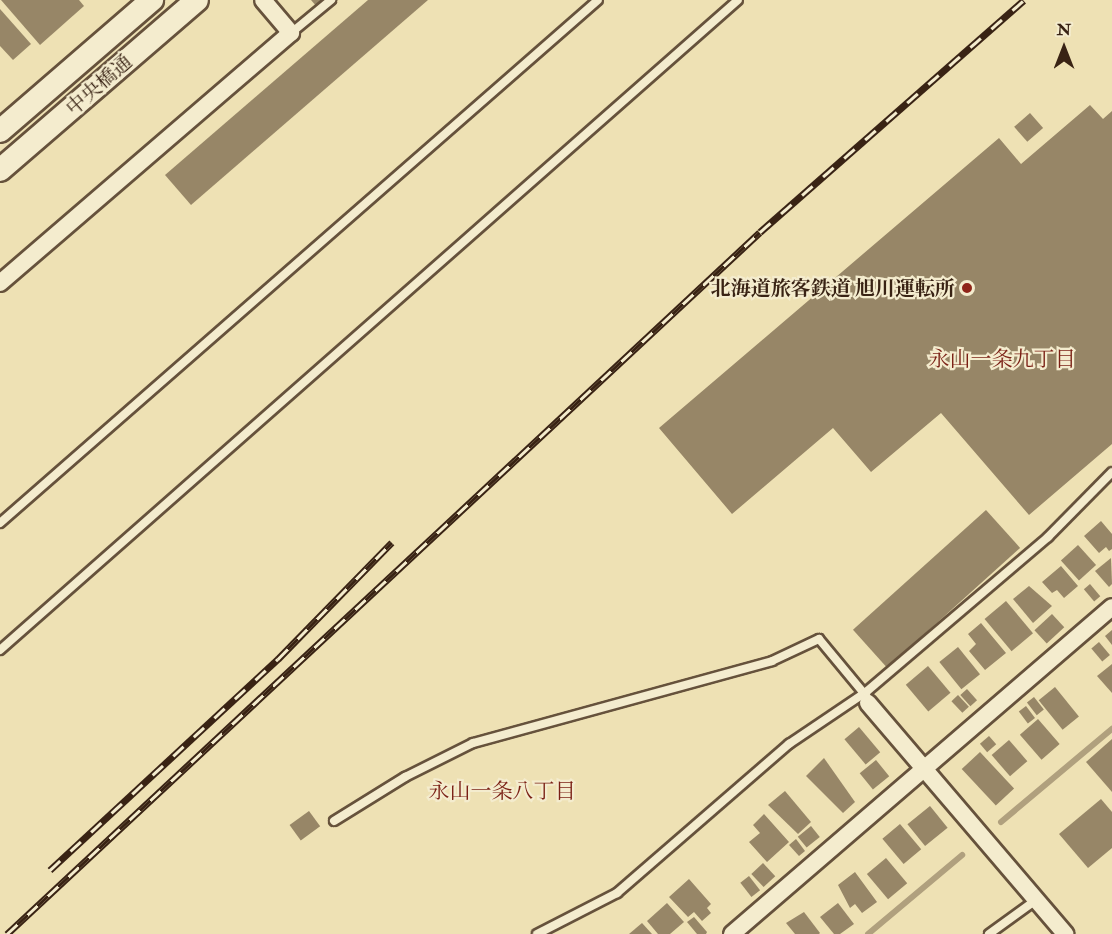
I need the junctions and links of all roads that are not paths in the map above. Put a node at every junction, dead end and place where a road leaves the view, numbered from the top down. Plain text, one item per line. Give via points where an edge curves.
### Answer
1 (152, 0) edge
2 (197, 0) edge
3 (263, 0) edge
4 (331, 0) edge
5 (598, 0) edge
6 (738, 0) edge
7 (291, 33) junction
8 (0, 131) edge
9 (0, 170) edge
10 (0, 283) edge
11 (1112, 472) edge
12 (0, 523) edge
13 (1112, 607) edge
14 (0, 650) edge
15 (867, 697) junction
16 (925, 769) junction
17 (334, 821) dead end
18 (1036, 900) junction
19 (537, 934) edge
20 (732, 934) edge
21 (989, 934) edge
22 (1065, 934) edge

1 - 8 main road, 中央橋通
2 - 9 main road, 中央橋通
3 - 7 street
4 - 7 lane
5 - 12 lane
6 - 14 lane
7 - 10 street
11 - 15 lane via 1048,537
13 - 16 street
15 - 16 street
15 - 17 lane via 819,639 762,664 473,743 405,777
15 - 19 lane via 789,744 617,893
16 - 18 street
16 - 20 street
18 - 21 lane
18 - 22 street

